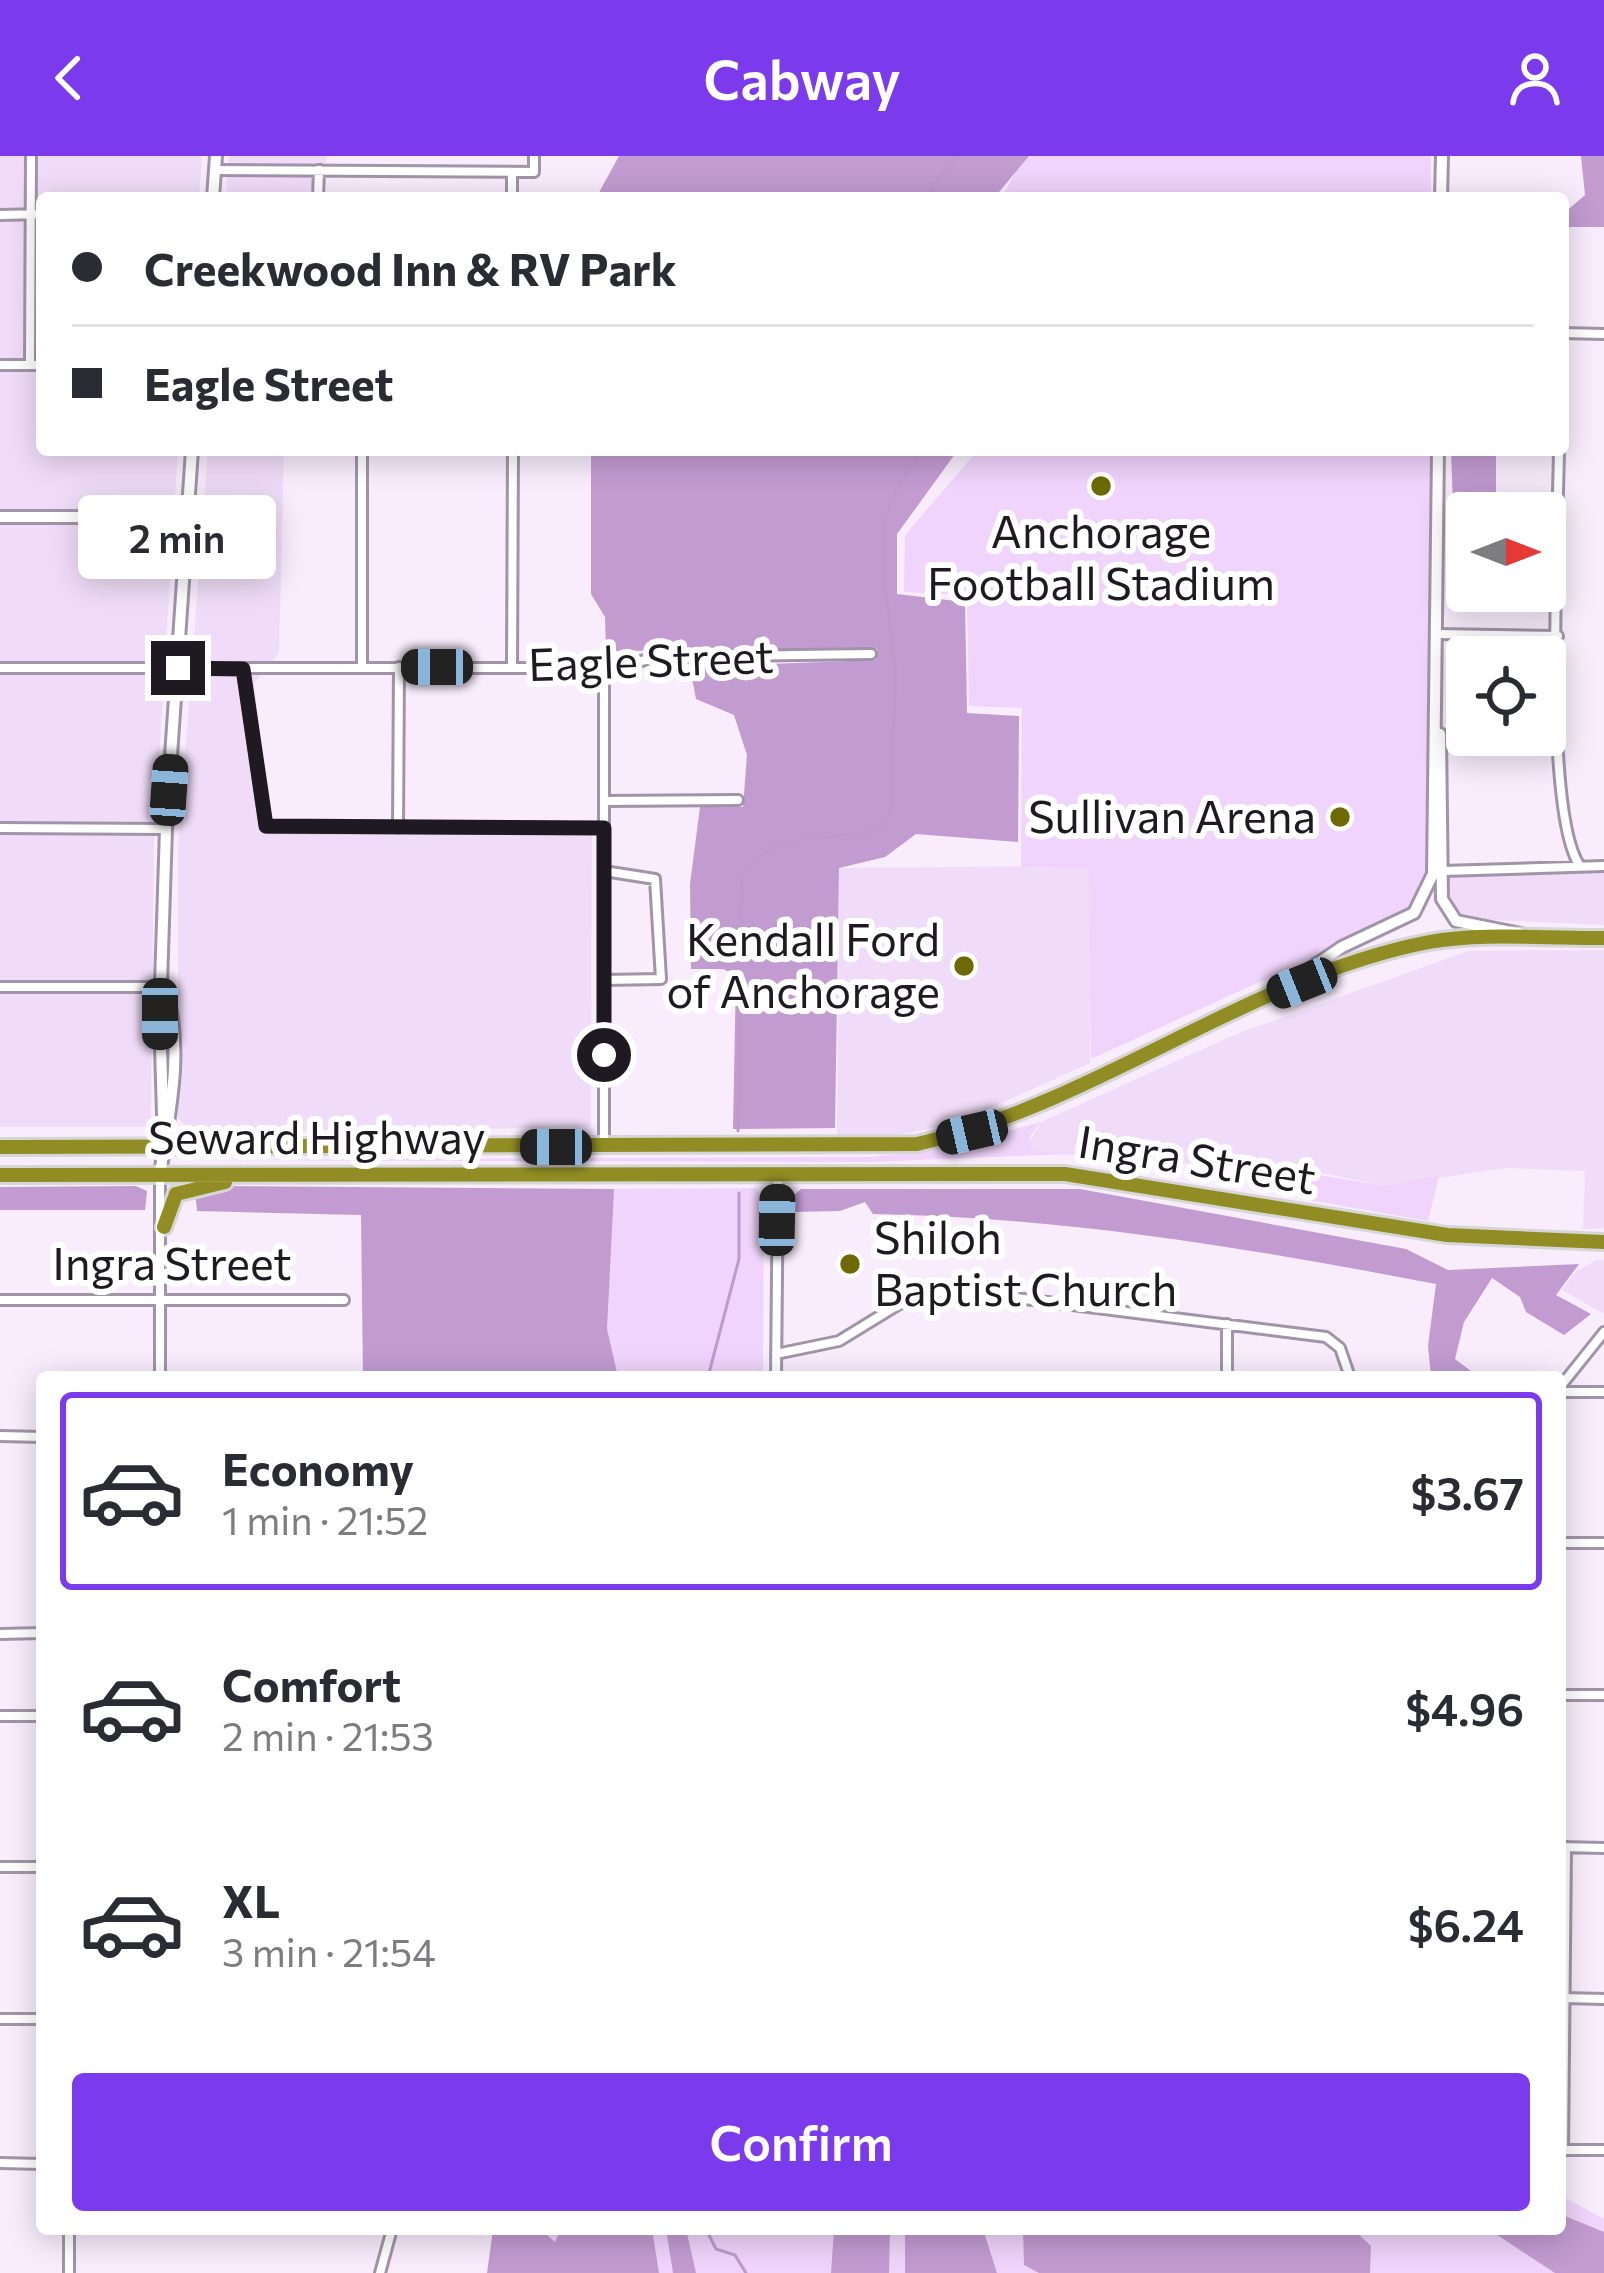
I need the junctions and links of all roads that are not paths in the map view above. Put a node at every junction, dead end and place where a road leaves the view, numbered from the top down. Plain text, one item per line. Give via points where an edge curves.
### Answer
1 (31, 156) edge
2 (215, 156) edge
3 (391, 156) edge
4 (534, 156) edge
5 (1442, 156) edge
6 (214, 170) junction
7 (320, 170) junction
8 (390, 170) junction
9 (512, 172) junction
10 (212, 192) edge
11 (318, 192) edge
12 (512, 192) edge
13 (1441, 192) edge
14 (30, 214) junction
15 (36, 214) edge
16 (0, 215) edge
17 (1569, 333) edge
18 (1604, 334) edge
19 (30, 364) junction
20 (36, 364) edge
21 (0, 365) edge
22 (191, 456) edge
23 (362, 456) edge
24 (513, 456) edge
25 (1438, 456) edge
26 (1559, 456) edge
27 (0, 517) edge
28 (186, 517) junction
29 (1436, 634) junction
30 (1558, 636) joint
31 (871, 654) dead end
32 (512, 666) junction
33 (362, 667) junction
34 (0, 668) edge
35 (178, 668) junction
36 (399, 668) junction
37 (604, 668) junction
38 (243, 669) junction
39 (1436, 707) junction
40 (1559, 756) edge
41 (604, 800) junction
42 (738, 800) dead end
43 (0, 828) edge
44 (604, 828) junction
45 (398, 829) junction
46 (166, 830) junction
47 (1580, 866) junction
48 (1604, 866) edge
49 (604, 871) junction
50 (1442, 871) junction
51 (1604, 938) edge
52 (1542, 939) junction
53 (604, 980) junction
54 (0, 987) edge
55 (165, 987) junction
56 (1268, 997) junction
57 (0, 1147) edge
58 (164, 1147) junction
59 (604, 1147) junction
60 (778, 1173) junction
61 (160, 1174) junction
62 (284, 1174) junction
63 (0, 1175) edge
64 (164, 1227) junction
65 (1604, 1242) edge
66 (0, 1300) edge
67 (160, 1300) junction
68 (344, 1300) dead end
69 (1227, 1324) junction
70 (1604, 1332) edge
71 (776, 1354) junction
72 (160, 1371) edge
73 (776, 1371) edge
74 (1227, 1371) edge
75 (1348, 1371) edge
76 (1566, 1382) edge
77 (1566, 1390) edge
78 (1604, 1392) edge
79 (0, 1436) edge
80 (36, 1437) edge
81 (1566, 1543) edge
82 (1604, 1543) edge
83 (36, 1633) edge
84 (0, 1634) edge
85 (1566, 1695) edge
86 (1604, 1695) edge
87 (0, 1716) edge
88 (36, 1716) edge
89 (1566, 1847) edge
90 (1604, 1848) edge
91 (0, 1867) edge
92 (36, 1867) edge
93 (1566, 1998) edge
94 (1604, 1999) edge
95 (0, 2019) edge
96 (36, 2019) edge
97 (1566, 2150) edge
98 (1604, 2150) edge
99 (0, 2163) edge
100 (36, 2164) edge
101 (69, 2235) edge
102 (390, 2235) edge
103 (69, 2273) edge
104 (380, 2273) edge

1 - 14 street
2 - 6 street
3 - 8 street
4 - 9 street via 534,172
5 - 13 street
6 - 7 street
6 - 10 street
7 - 8 street
7 - 11 street
8 - 9 street
9 - 12 street
14 - 15 street
14 - 16 street
14 - 19 street
17 - 18 street
19 - 20 street
19 - 21 street
22 - 28 street
23 - 33 street
24 - 32 street
25 - 29 street
26 - 30 street
27 - 28 street
28 - 35 street
29 - 30 street
29 - 39 street
31 - 37 street, Eagle Street via 662,657
32 - 36 street, Eagle Street
32 - 37 street, Eagle Street
33 - 36 street, Eagle Street
33 - 38 street, Eagle Street
34 - 35 street, Eagle Street
35 - 38 street, Eagle Street
35 - 46 street
36 - 45 street
37 - 41 street
38 - 45 street via 266,826
39 - 50 street
39 - 56 street via 1433,874 1425,899 1414,913 1342,947
40 - 47 street via 1570,853
41 - 42 street
41 - 44 street
43 - 46 street
44 - 45 street
44 - 49 street
46 - 55 street
47 - 48 street
47 - 50 street
49 - 53 street
49 - 53 street via 656,879 661,979
50 - 52 street via 1442,899 1456,921
51 - 52 highway, Seward Highway
52 - 56 highway, Seward Highway via 1430,942
53 - 59 street
54 - 55 street
55 - 58 street
56 - 59 highway, Seward Highway via 972,1132 917,1144
57 - 58 highway, Seward Highway
58 - 59 highway, Seward Highway
58 - 61 street
60 - 62 highway, Seward Highway
60 - 65 highway, Ingra Street via 1065,1174 1447,1234
60 - 71 street
61 - 62 highway, Seward Highway
61 - 63 highway, Seward Highway
61 - 64 street
62 - 64 highway via 184,1188 169,1202
64 - 67 street
66 - 67 street, Ingra Street
67 - 68 street, Ingra Street
67 - 72 street
69 - 71 street via 953,1290 914,1295 838,1341
69 - 74 street
69 - 75 street via 1326,1337
70 - 76 street
71 - 73 street
77 - 78 street
79 - 80 street
81 - 82 street
83 - 84 street
85 - 86 street
87 - 88 street
89 - 90 street
91 - 92 street
93 - 94 street
95 - 96 street
97 - 98 street
99 - 100 street
101 - 103 street
102 - 104 street

